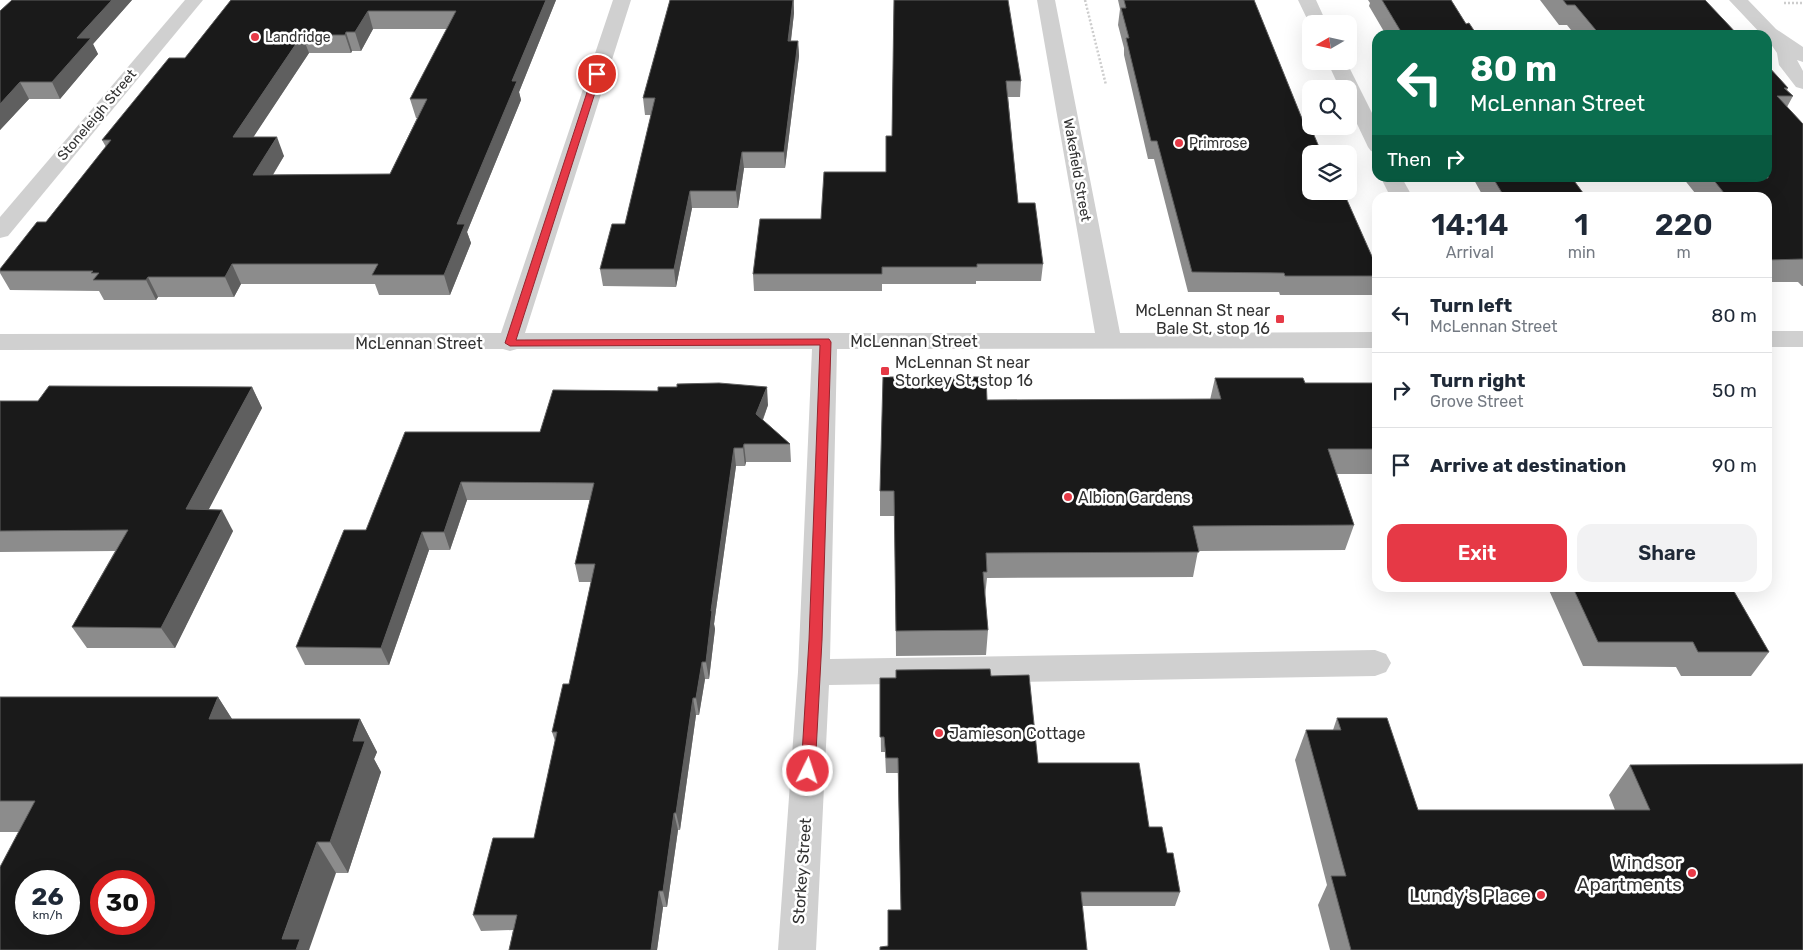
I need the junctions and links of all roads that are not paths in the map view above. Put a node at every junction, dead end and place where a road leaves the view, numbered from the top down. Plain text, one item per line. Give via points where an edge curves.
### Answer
1 (194, 0) edge
2 (622, 0) edge
3 (1046, 0) edge
4 (1307, 0) edge
5 (1738, 0) edge
6 (1314, 15) edge
7 (1768, 30) edge
8 (1774, 36) junction
9 (1803, 45) edge
10 (1803, 56) edge
11 (1340, 70) edge
12 (1803, 83) edge
13 (1372, 135) edge
14 (0, 231) edge
15 (1772, 339) edge
16 (1803, 339) edge
17 (1372, 340) edge
18 (1109, 341) junction
19 (0, 342) edge
20 (826, 342) junction
21 (510, 343) junction
22 (1374, 663) dead end
23 (814, 672) junction
24 (797, 950) edge

1 - 14 street, Stoneleigh Street
2 - 21 street
3 - 18 street, Wakefield Street
4 - 6 street
5 - 7 street
8 - 9 street
8 - 10 street
8 - 12 street via 1785,50 1788,66
11 - 13 street
15 - 16 street
17 - 18 street, McLennan Street
18 - 20 street, McLennan Street
19 - 21 street, McLennan Street
20 - 21 street, McLennan Street
20 - 23 street, Storkey Street
22 - 23 street
23 - 24 street, Storkey Street

